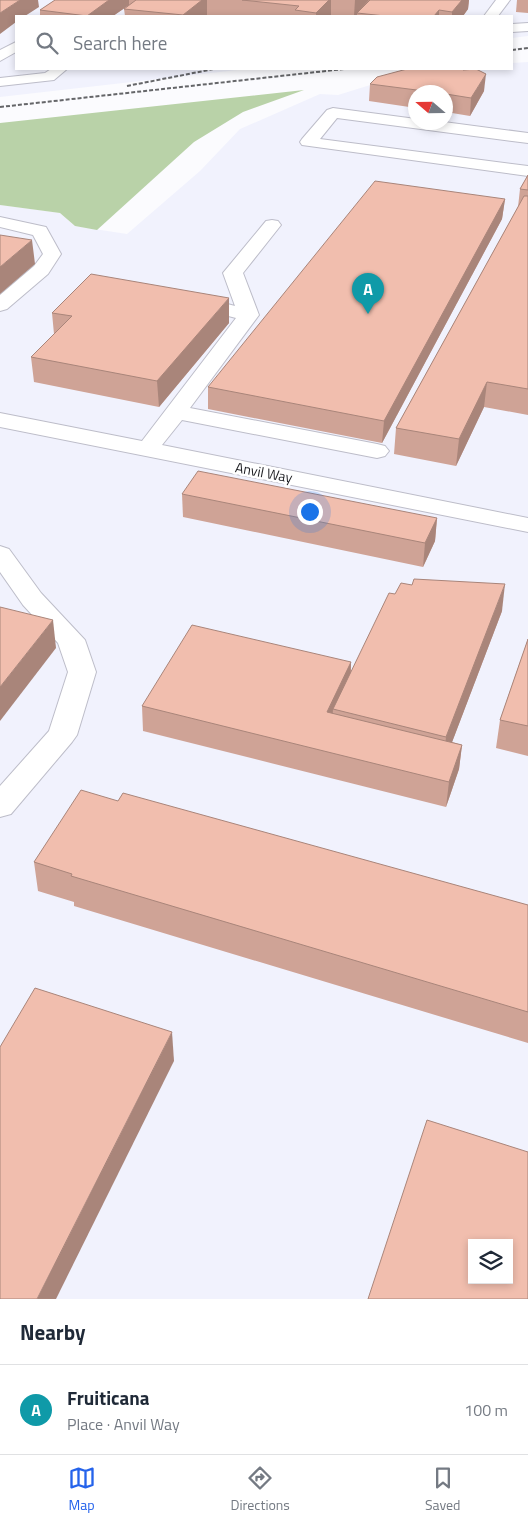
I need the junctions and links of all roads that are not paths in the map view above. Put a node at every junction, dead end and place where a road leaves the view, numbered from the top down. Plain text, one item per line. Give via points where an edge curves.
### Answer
1 (503, 0) edge
2 (491, 15) edge
3 (528, 27) edge
4 (513, 28) edge
5 (15, 47) edge
6 (0, 58) edge
7 (59, 70) edge
8 (0, 82) edge
9 (528, 138) edge
10 (528, 171) edge
11 (0, 222) edge
12 (272, 225) dead end
13 (176, 297) edge
14 (0, 305) edge
15 (249, 315) junction
16 (176, 412) junction
17 (0, 420) edge
18 (148, 449) junction
19 (377, 451) dead end
20 (528, 525) edge
21 (0, 554) edge
22 (0, 806) edge

1 - 2 street
3 - 4 street
5 - 6 street
7 - 8 street via 49,77
9 - 10 street via 333,114 308,142
11 - 14 street via 40,231 52,254 41,270
12 - 15 street via 233,273
13 - 15 street
15 - 16 street
16 - 18 street
16 - 19 street
17 - 18 street, Anvil Way
18 - 20 street, Anvil Way
21 - 22 street via 32,600 71,640 82,672 62,735

